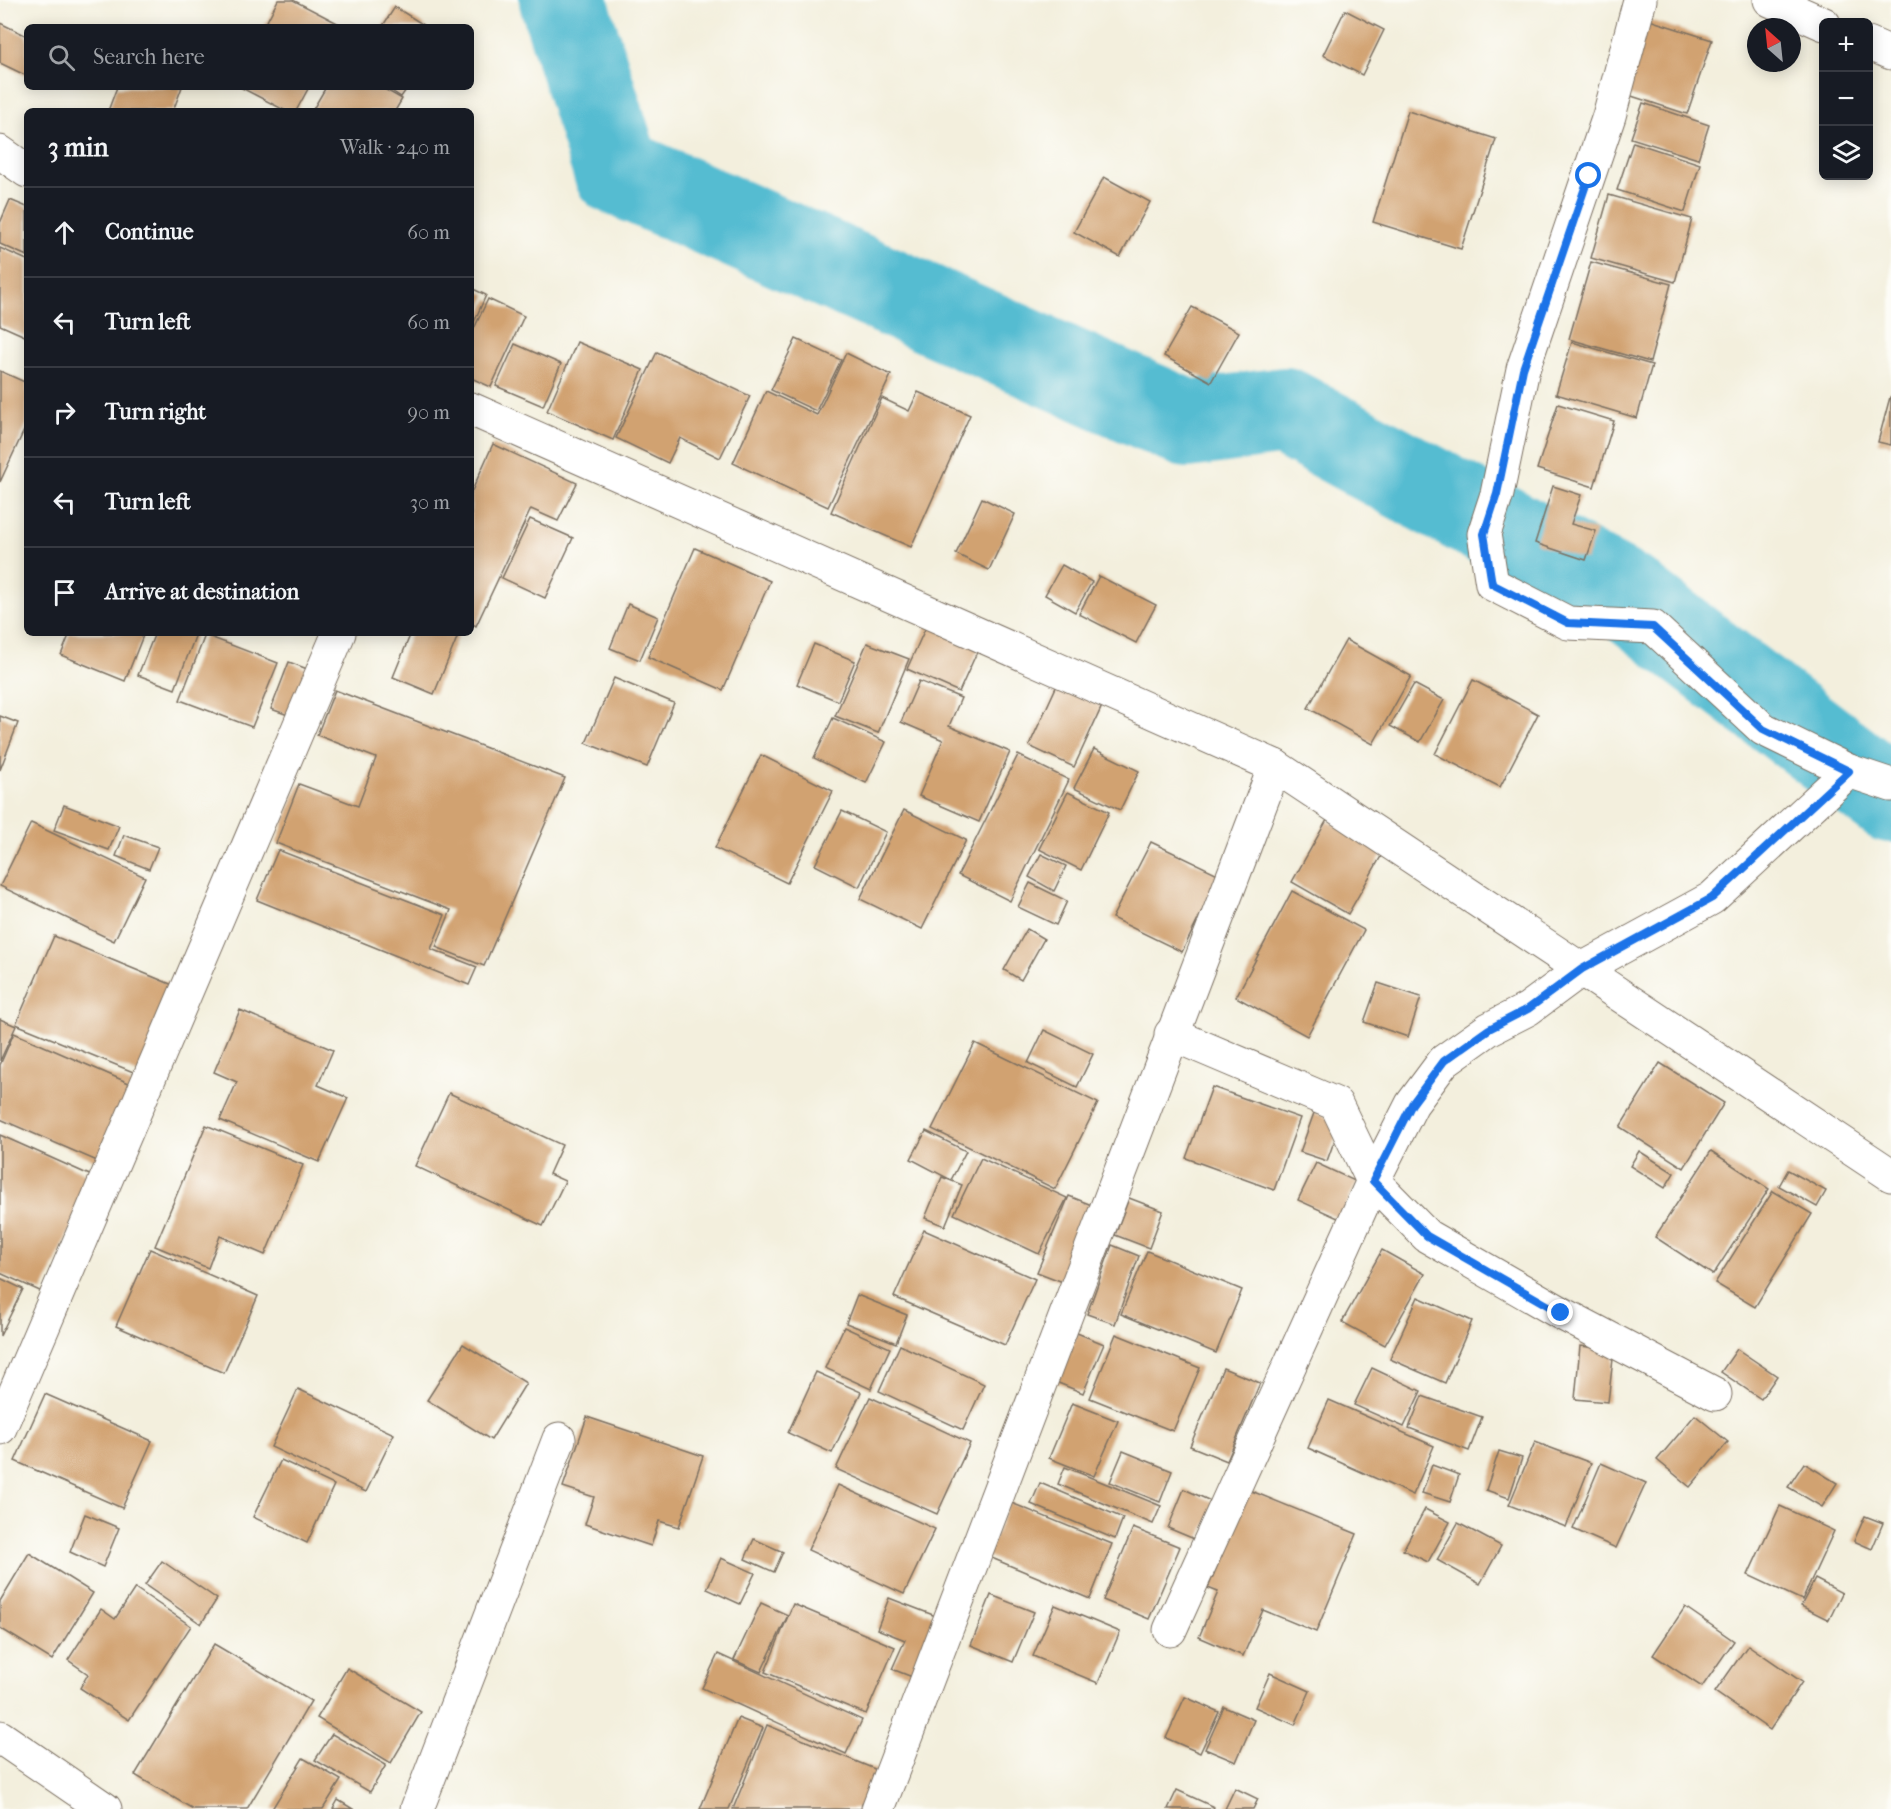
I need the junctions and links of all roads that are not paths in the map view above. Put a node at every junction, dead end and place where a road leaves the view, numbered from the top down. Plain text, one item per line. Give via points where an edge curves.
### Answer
1 (1640, 0) edge
2 (1770, 0) edge
3 (1819, 22) edge
4 (1873, 45) edge
5 (1891, 53) edge
6 (0, 152) edge
7 (24, 169) edge
8 (474, 410) edge
9 (338, 636) edge
10 (1275, 766) junction
11 (1849, 771) junction
12 (1891, 785) edge
13 (1582, 969) junction
14 (1171, 1034) junction
15 (1891, 1175) edge
16 (1373, 1181) junction
17 (1715, 1394) dead end
18 (0, 1428) edge
19 (559, 1439) dead end
20 (1170, 1630) dead end
21 (0, 1737) edge
22 (105, 1809) edge
23 (417, 1809) edge
24 (878, 1809) edge

1 - 11 street via 1609,116 1523,369 1497,494 1484,534 1492,584 1568,623 1653,627 1763,729
2 - 3 street
4 - 5 street
6 - 7 street
8 - 10 street
9 - 18 street
10 - 13 street
10 - 14 street
11 - 12 street
11 - 13 street via 1712,898
13 - 15 street
13 - 16 street via 1528,1009 1489,1029 1444,1061 1412,1104
14 - 16 street via 1336,1104
14 - 24 street
16 - 17 street via 1427,1236 1561,1313
16 - 20 street
19 - 23 street
21 - 22 street

